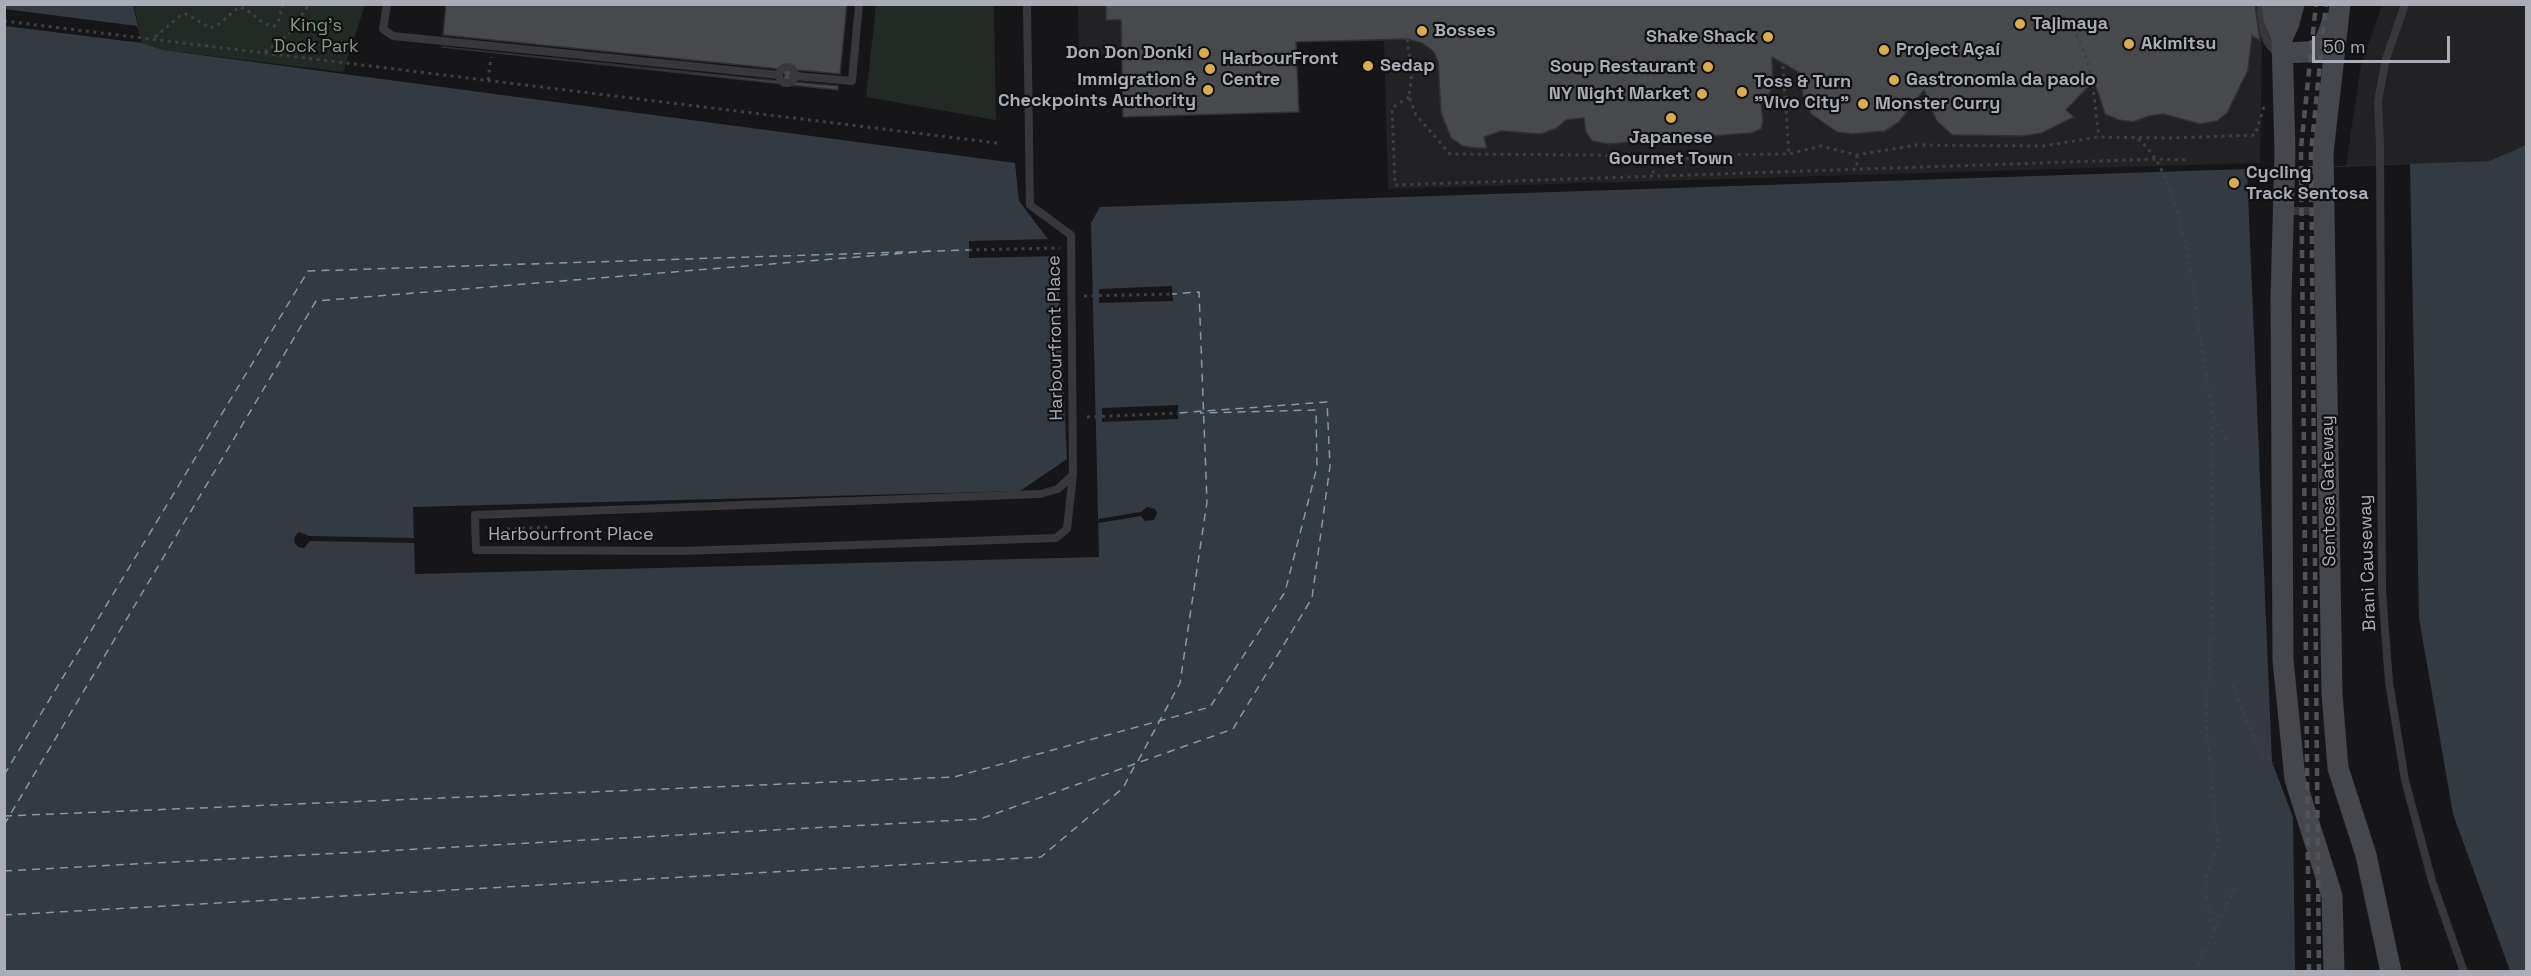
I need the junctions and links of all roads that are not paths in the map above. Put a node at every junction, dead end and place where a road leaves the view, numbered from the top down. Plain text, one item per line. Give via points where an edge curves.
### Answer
1 (387, 4) edge
2 (859, 4) edge
3 (1027, 4) edge
4 (2261, 4) edge
5 (2272, 4) edge
6 (2294, 4) edge
7 (2339, 4) edge
8 (2405, 4) edge
9 (2282, 46) junction
10 (2284, 211) junction
11 (2324, 211) junction
12 (1073, 476) junction
13 (2334, 972) edge
14 (2391, 972) edge
15 (2464, 972) edge

1 - 2 lane via 383,29 393,36 779,75 787,83 796,76 852,81
3 - 12 lane, Harbourfront Place via 1030,205 1071,236
4 - 9 lane via 2262,27 2268,43 2273,50
5 - 9 main road
6 - 9 main road
7 - 9 main road via 2320,50
7 - 11 main road, Sentosa Gateway via 2323,153
8 - 15 lane, Brani Causeway via 2385,59 2378,101 2382,591 2389,682 2405,780 2432,881
9 - 10 main road
10 - 11 lane
10 - 13 main road via 2283,660 2295,779 2332,896
11 - 14 main road, Sentosa Gateway via 2338,768 2366,855
12 - 12 lane, Harbourfront Place via 1067,529 1056,538 683,551 476,550 475,515 1040,494 1058,489

